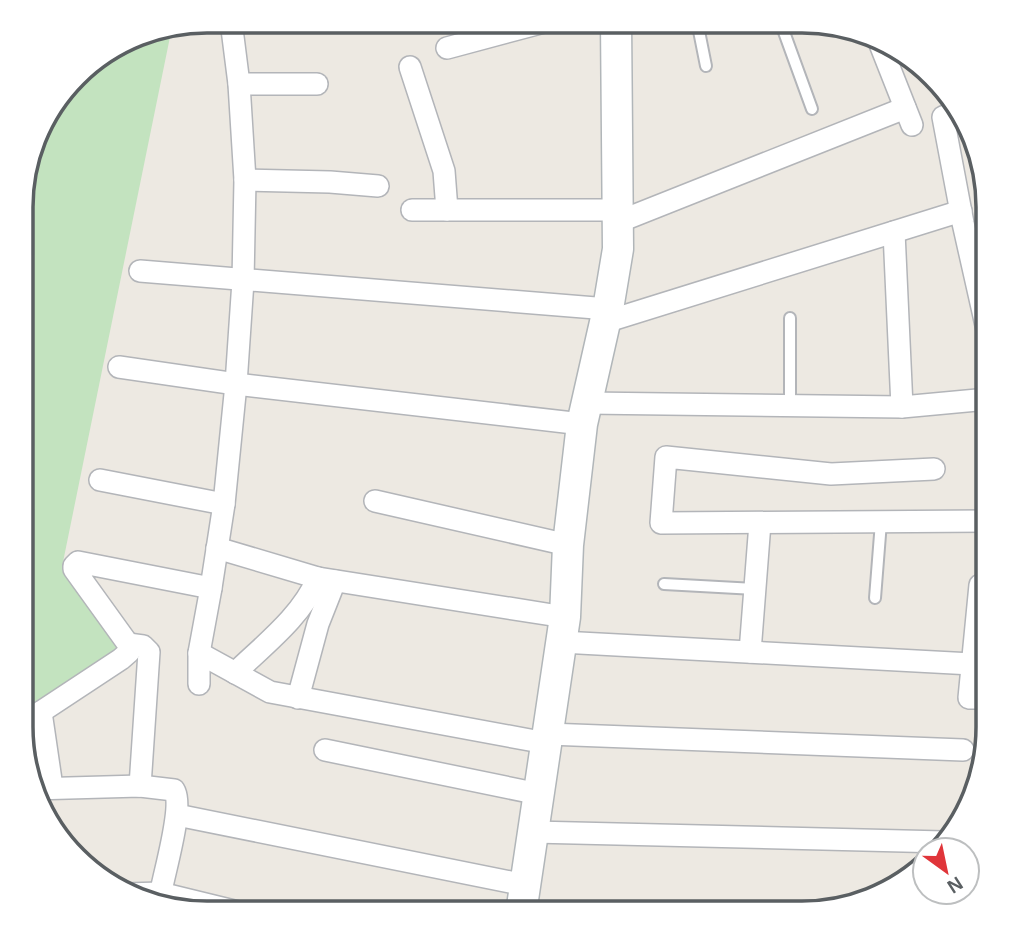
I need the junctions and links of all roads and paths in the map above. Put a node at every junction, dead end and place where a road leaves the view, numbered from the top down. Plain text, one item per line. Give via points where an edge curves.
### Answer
1 (233, 33) edge
2 (501, 33) edge
3 (616, 34) edge
4 (700, 34) edge
5 (785, 34) edge
6 (447, 48) dead end
7 (884, 54) edge
8 (706, 66) dead end
9 (410, 67) dead end
10 (239, 84) junction
11 (317, 84) dead end
12 (813, 109) dead end
13 (949, 115) edge
14 (245, 180) junction
15 (378, 186) dead end
16 (412, 210) dead end
17 (447, 210) junction
18 (961, 211) junction
19 (618, 216) junction
20 (894, 232) junction
21 (140, 271) dead end
22 (975, 275) edge
23 (243, 281) junction
24 (607, 316) junction
25 (790, 318) dead end
26 (119, 367) dead end
27 (236, 384) junction
28 (975, 400) edge
29 (790, 405) junction
30 (902, 407) junction
31 (585, 414) junction
32 (934, 469) dead end
33 (100, 480) dead end
34 (375, 501) dead end
35 (224, 504) junction
36 (881, 522) junction
37 (976, 522) edge
38 (760, 523) junction
39 (568, 545) junction
40 (217, 548) junction
41 (327, 580) junction
42 (664, 584) dead end
43 (211, 588) junction
44 (755, 589) junction
45 (875, 598) dead end
46 (976, 626) edge
47 (563, 629) junction
48 (128, 644) junction
49 (750, 652) junction
50 (199, 653) junction
51 (972, 664) junction
52 (235, 673) junction
53 (200, 684) dead end
54 (298, 698) junction
55 (976, 698) edge
56 (41, 712) junction
57 (34, 717) edge
58 (547, 738) junction
59 (325, 750) dead end
60 (963, 750) dead end
61 (42, 781) edge
62 (140, 786) junction
63 (44, 788) edge
64 (539, 794) junction
65 (177, 815) junction
66 (533, 832) junction
67 (911, 841) edge
68 (160, 894) edge
69 (523, 899) edge

1 - 10 street
2 - 6 street
3 - 19 street
4 - 8 lane
5 - 12 lane
7 - 19 street via 908,117
9 - 17 street via 444,171
10 - 11 street
10 - 14 street
13 - 18 street via 943,117
14 - 15 street
14 - 23 street
16 - 17 street
17 - 19 street
18 - 20 street
18 - 22 street
19 - 24 street via 618,249
20 - 24 street
20 - 30 street
21 - 23 street
23 - 24 street via 373,288
23 - 27 street
24 - 31 street
25 - 29 lane
26 - 27 street
27 - 31 street
27 - 35 street
28 - 30 street
29 - 30 street
29 - 31 street
31 - 39 street
32 - 38 street via 831,474 666,457 662,523
33 - 35 street
34 - 39 street
35 - 40 street
36 - 37 street
36 - 38 street
36 - 45 lane
38 - 44 street
39 - 47 street
40 - 41 street
40 - 43 street
41 - 47 street
41 - 52 street
41 - 54 street
42 - 44 lane
43 - 48 street via 78,562 74,569
43 - 50 street
44 - 49 street
46 - 51 street
47 - 49 street
47 - 58 street
48 - 56 street via 129,652 121,659
48 - 62 street via 149,652
49 - 51 street
50 - 52 street
50 - 53 street
51 - 55 street via 969,698
52 - 54 street via 270,692
54 - 58 street
56 - 57 street
56 - 61 street
58 - 60 street
58 - 64 street
59 - 64 street
62 - 63 street
62 - 65 street via 174,790
64 - 66 street
65 - 68 street
65 - 69 street
66 - 67 street
66 - 69 street

